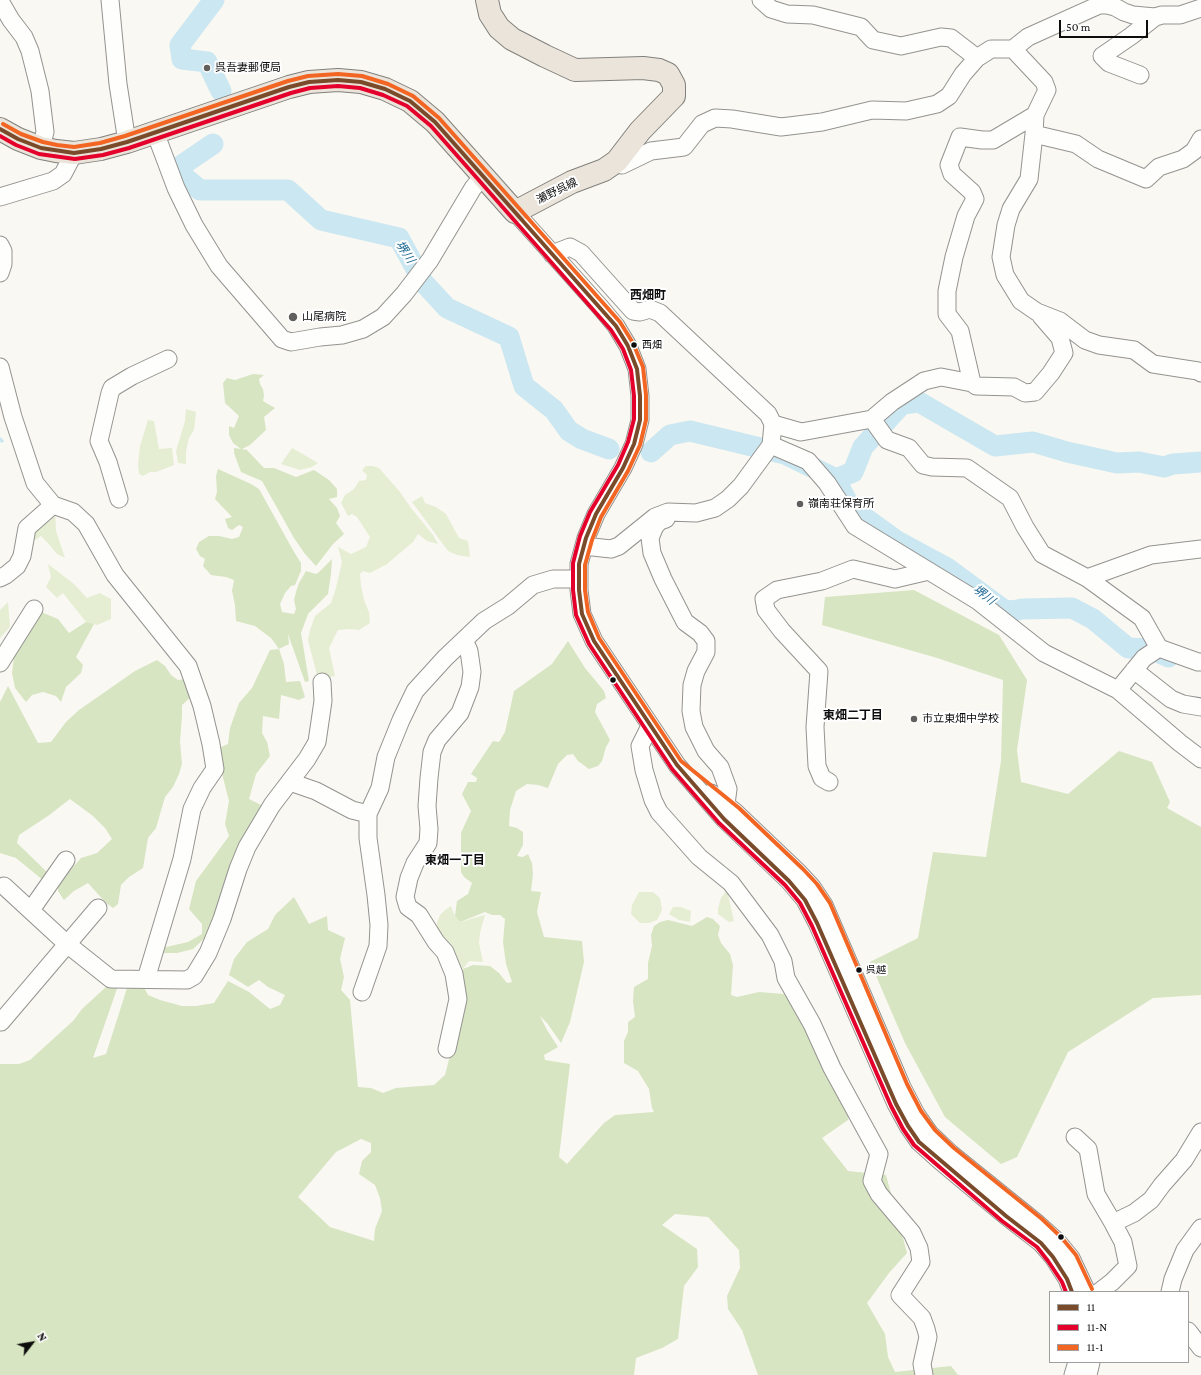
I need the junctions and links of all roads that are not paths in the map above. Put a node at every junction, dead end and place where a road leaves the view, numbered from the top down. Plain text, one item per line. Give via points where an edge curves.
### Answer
1 (110, 0) edge
2 (488, 0) edge
3 (761, 0) edge
4 (0, 1) edge
5 (1201, 8) edge
6 (1154, 17) junction
7 (1012, 49) junction
8 (977, 58) junction
9 (1140, 75) dead end
10 (1035, 115) junction
11 (0, 129) edge
12 (155, 132) junction
13 (1034, 134) junction
14 (1201, 138) edge
15 (127, 142) junction
16 (41, 148) junction
17 (74, 153) junction
18 (617, 161) junction
19 (483, 176) junction
20 (0, 197) edge
21 (515, 212) junction
22 (0, 245) edge
23 (552, 254) junction
24 (0, 273) edge
25 (1037, 312) junction
26 (168, 359) dead end
27 (0, 367) edge
28 (1201, 373) edge
29 (972, 383) junction
30 (872, 419) junction
31 (773, 424) junction
32 (771, 445) junction
33 (119, 499) dead end
34 (53, 505) junction
35 (685, 513) junction
36 (584, 546) junction
37 (1201, 549) edge
38 (929, 571) junction
39 (0, 578) edge
40 (1087, 578) junction
41 (579, 580) junction
42 (34, 609) dead end
43 (464, 640) junction
44 (1159, 648) junction
45 (1201, 662) edge
46 (0, 663) edge
47 (1134, 670) junction
48 (322, 682) dead end
49 (1118, 690) junction
50 (1201, 708) edge
51 (650, 726) junction
52 (1201, 759) edge
53 (677, 765) junction
54 (290, 782) junction
55 (829, 782) dead end
56 (726, 804) junction
57 (368, 814) junction
58 (66, 860) dead end
59 (4, 886) dead end
60 (98, 908) dead end
61 (31, 910) junction
62 (67, 944) junction
63 (146, 979) junction
64 (362, 992) dead end
65 (1, 1022) dead end
66 (447, 1049) dead end
67 (1201, 1132) edge
68 (1075, 1137) dead end
69 (1113, 1223) junction
70 (1201, 1228) edge
71 (1072, 1291) edge
72 (1087, 1291) edge
73 (1100, 1291) edge
74 (1170, 1291) edge
75 (1189, 1332) edge
76 (1201, 1348) edge
77 (1077, 1363) edge
78 (1092, 1363) edge
79 (924, 1375) edge
80 (1073, 1375) edge
81 (1088, 1375) edge

1 - 15 street via 118,84
2 - 18 main road, 瀬野呉線 via 490,14 499,28 512,39 575,70 643,68 668,74 674,85 674,96 640,131
3 - 8 street via 771,10 787,14 813,15 861,27 873,40 901,46 941,37 952,38
4 - 16 street via 30,50 46,132
5 - 6 street via 1180,15
6 - 7 street via 1134,15 1115,7 1099,5 1028,37
6 - 9 street via 1102,56 1109,63
7 - 8 street via 991,48
7 - 10 street via 1044,82 1046,90
8 - 18 street via 949,96 937,104 906,111 872,110 822,122 781,127 715,118 702,124 684,147 651,151 622,165
10 - 13 street
10 - 29 street via 992,140 960,137 949,165 952,174 972,192 975,200 966,216 954,257 947,291 946,314 960,331
11 - 16 main road
12 - 15 main road
12 - 19 main road via 309,82 361,82 385,89 410,101 435,122
12 - 19 street via 176,188 194,225 219,266 282,339 291,342 342,335 363,329 383,317 430,260 473,188
13 - 14 street via 1076,144 1098,159 1146,179 1159,167 1183,159 1194,151
13 - 25 street via 1029,179 1011,209 1001,257 1005,275 1021,301
15 - 17 main road
16 - 17 main road
17 - 20 street via 63,174 53,181
18 - 21 main road, 瀬野呉線 via 604,170 572,182
19 - 21 main road
21 - 23 street
22 - 24 street via 3,251 3,264
23 - 31 street via 570,247 581,253 633,311 650,309 660,313 768,414
23 - 36 street via 616,326 628,346 637,369 640,396 640,420 634,444 596,514
25 - 28 street via 1060,321 1085,340 1134,350 1152,364
25 - 29 street via 1060,338 1064,353 1052,373 1035,392 1025,393 1014,387 976,386
26 - 33 street via 132,376 112,388 110,393 100,441
27 - 34 street via 35,483
29 - 30 street via 941,377 924,381
30 - 31 street via 801,432
30 - 40 street via 887,440 909,448 923,465 967,468 1010,498 1042,554
31 - 32 street
32 - 35 street via 741,486 728,499 715,508
32 - 38 street via 808,461 827,483 855,526
34 - 39 street via 27,528 22,556 17,566
34 - 63 street via 73,512 86,524 115,575 188,666 202,706 211,744 215,769 192,809 182,859
35 - 36 street via 668,512 655,517 619,546 611,549
35 - 56 street via 684,517 660,521 650,538 652,552 663,579 685,622 706,641 706,652 696,670 692,685 691,711 694,727 706,751 720,767 728,789
36 - 41 street via 579,564
37 - 40 street via 1152,555
38 - 49 street via 978,601 1044,652
38 - 55 street via 895,579 853,569 822,581 777,590 764,599 766,610 818,671 815,727 817,766 822,778
40 - 44 street via 1142,618
41 - 43 street via 553,579 533,585 508,606 484,621
41 - 51 street via 582,614 594,641
42 - 46 street
43 - 57 street via 415,691 386,757 380,788
43 - 66 street via 469,651 472,672 470,688 460,713 437,740 432,752 427,806 428,843 415,863 405,897 408,908 419,915 445,952 454,974 458,999
44 - 45 street
44 - 47 street via 1144,658
47 - 49 street
47 - 50 street via 1171,699
48 - 54 street via 324,701 317,742
49 - 52 street
51 - 53 street
51 - 79 street via 640,746 644,770 659,812 699,857 731,883 770,935 783,961 786,978 879,1154 872,1181 879,1194 912,1233 919,1248 921,1262 900,1295 922,1318 926,1328 928,1337 922,1364
53 - 56 street
53 - 71 street via 724,819 805,900 896,1104 919,1142 1041,1243 1053,1257
54 - 57 street via 352,810
54 - 63 street via 272,805 247,847 222,919 208,953 194,976 187,980
56 - 72 street via 799,873 824,905 902,1086 916,1114 930,1134 1057,1241 1071,1258
57 - 64 street via 368,838 379,925 378,946
58 - 61 street
59 - 61 street
60 - 62 street
61 - 62 street
62 - 63 street via 111,979
62 - 65 street
67 - 69 street via 1184,1160 1151,1200 1134,1213
68 - 69 street via 1088,1149 1096,1194
69 - 73 street via 1123,1242 1128,1266
70 - 74 street via 1185,1250
75 - 76 street
77 - 80 street
78 - 81 street

